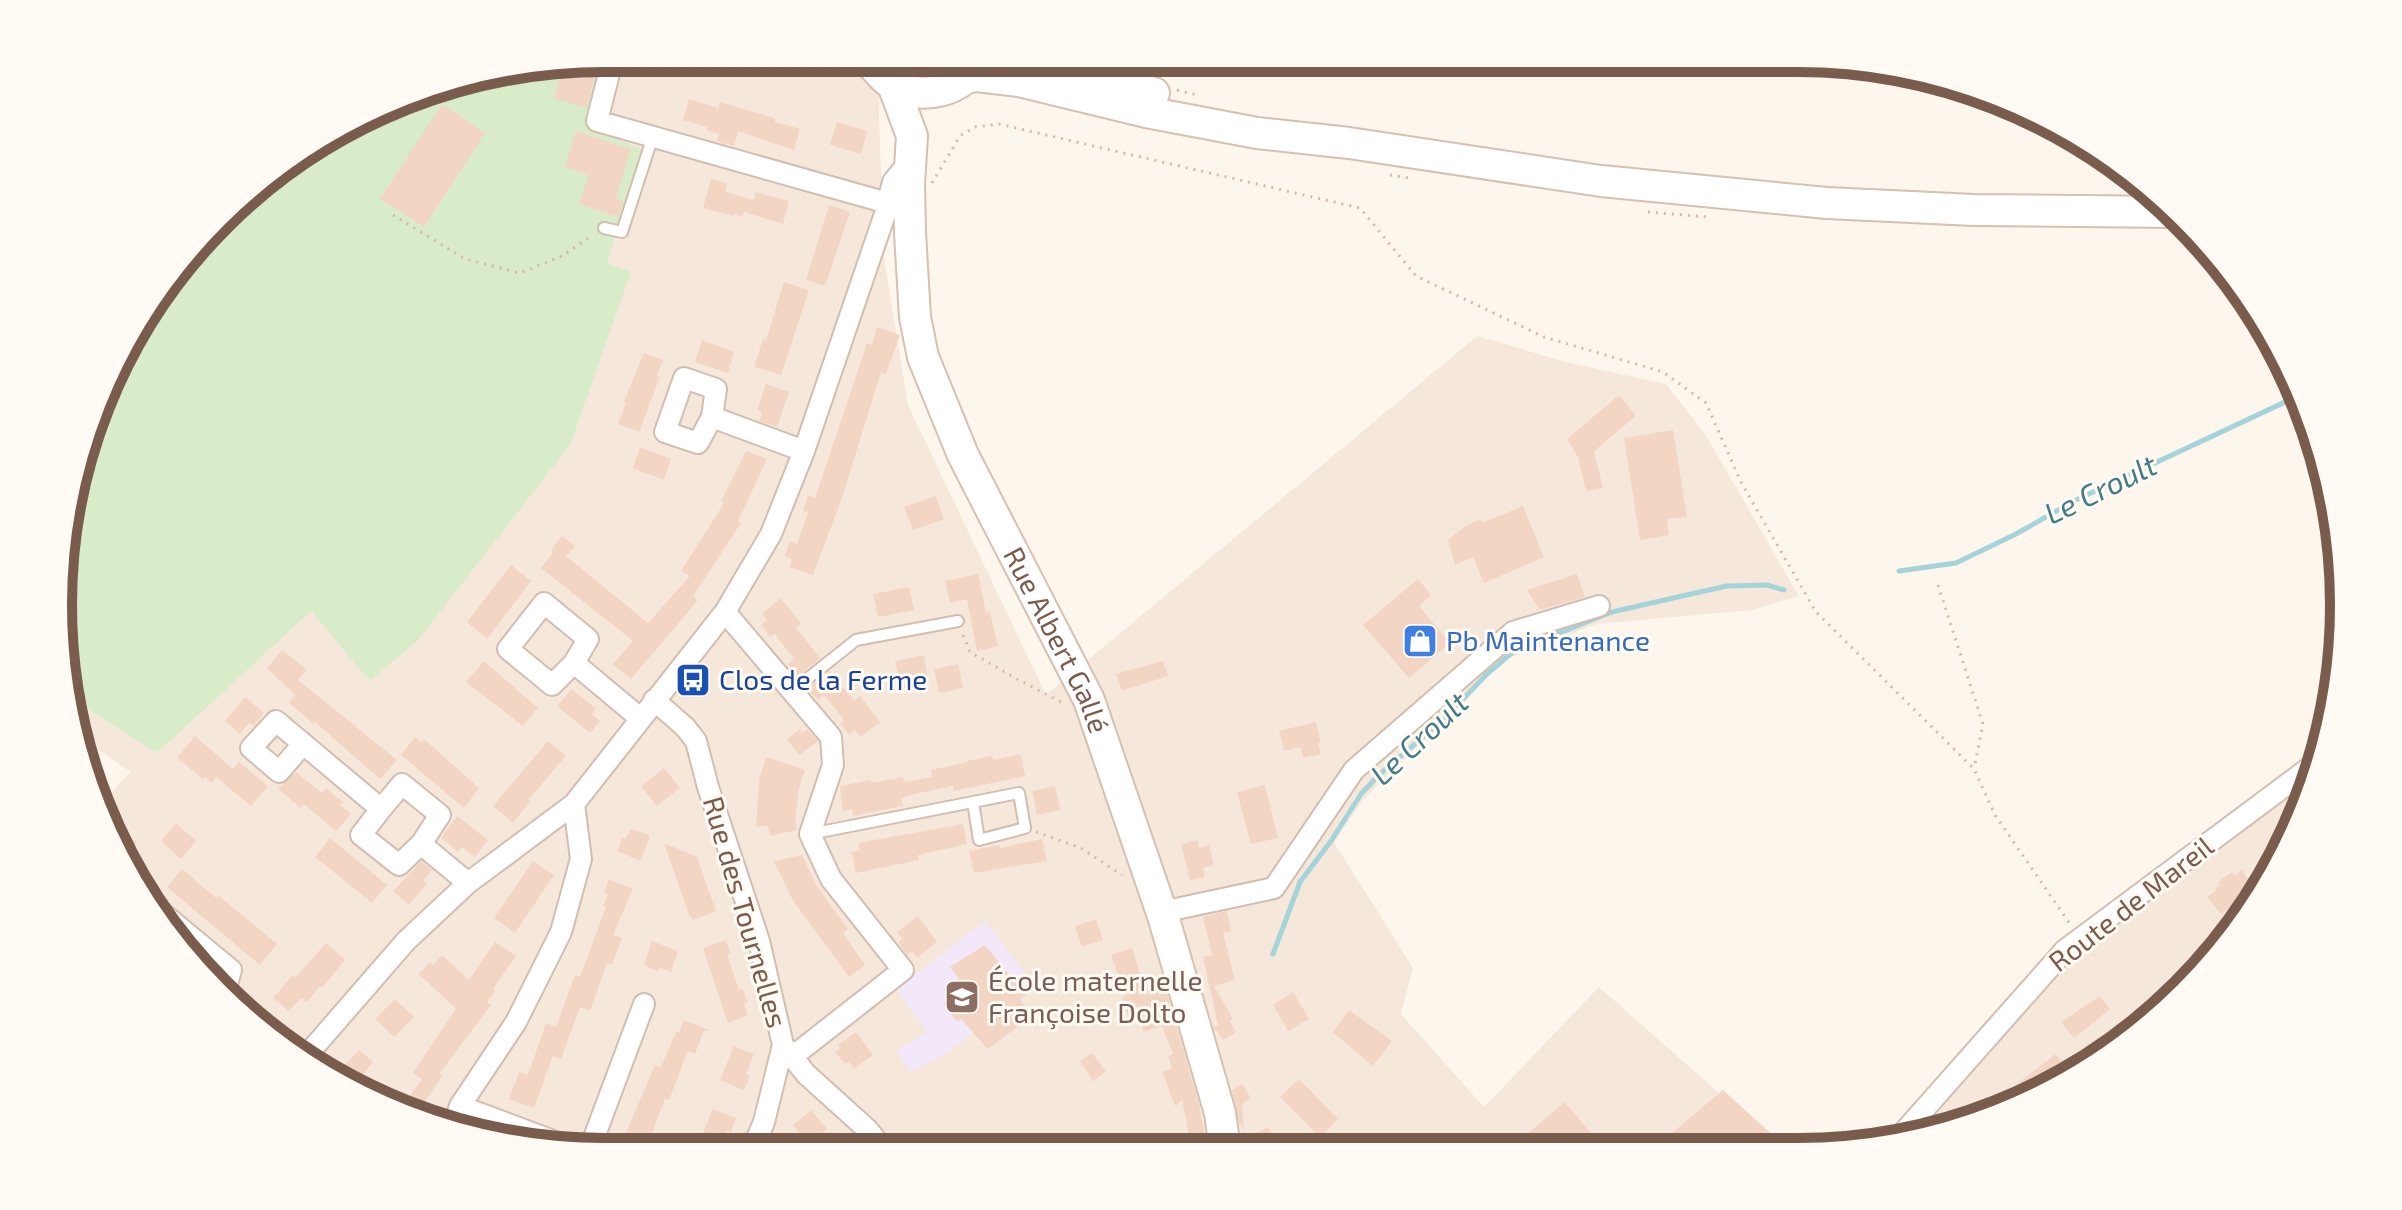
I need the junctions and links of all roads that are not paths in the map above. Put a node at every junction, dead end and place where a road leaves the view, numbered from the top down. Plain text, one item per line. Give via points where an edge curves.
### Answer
1 (609, 72) edge
2 (877, 72) edge
3 (881, 72) edge
4 (1076, 72) edge
5 (967, 74) edge
6 (653, 136) junction
7 (912, 136) junction
8 (1349, 143) junction
9 (899, 198) junction
10 (2156, 212) edge
11 (604, 228) road end
12 (712, 417) dead end
13 (804, 451) junction
14 (1599, 606) dead end
15 (725, 612) junction
16 (958, 621) road end
17 (574, 663) dead end
18 (792, 691) junction
19 (654, 700) junction
20 (640, 718) junction
21 (303, 744) dead end
22 (2303, 772) edge
23 (973, 802) junction
24 (574, 804) junction
25 (381, 809) junction
26 (810, 834) junction
27 (421, 844) junction
28 (468, 883) junction
29 (1159, 905) junction
30 (183, 930) edge
31 (228, 982) edge
32 (644, 1004) dead end
33 (312, 1050) edge
34 (788, 1051) junction
35 (460, 1106) junction
36 (456, 1117) edge
37 (1909, 1126) edge
38 (530, 1132) edge
39 (594, 1138) edge
40 (757, 1138) edge
41 (874, 1138) edge
42 (1223, 1138) edge

1 - 6 street via 597,121
2 - 7 street
3 - 5 street via 910,92 928,93 946,90
4 - 8 street
5 - 7 street via 930,106
5 - 8 street via 1257,133
6 - 9 street
6 - 11 lane via 622,232
7 - 9 street, Rue Albert Gallé
8 - 10 street via 1601,181 1827,203
9 - 13 street
9 - 29 street, Rue Albert Gallé via 923,357 963,455 1095,719
12 - 13 street
13 - 15 street via 771,534
14 - 29 street via 1513,632 1354,770 1274,888
15 - 18 street
15 - 19 street
16 - 18 lane via 856,640
17 - 20 street
18 - 26 street via 831,737 833,765
19 - 20 street
19 - 34 street, Rue des Tournelles via 696,741
20 - 24 street
21 - 25 street
22 - 37 street, Route de Mareil via 2065,950
23 - 23 lane via 1019,793 1025,828 979,840
23 - 26 lane
24 - 28 street
24 - 35 street via 581,859 561,932 516,1022
25 - 27 street via 361,835 399,865
25 - 27 street via 402,784 440,815
26 - 34 street via 831,879 903,970
27 - 28 street
28 - 33 street via 406,941
29 - 42 street, Rue Albert Gallé
30 - 31 street via 231,970
32 - 39 street
34 - 40 street
34 - 41 street, Rue des Tournelles
35 - 36 street
35 - 38 street

